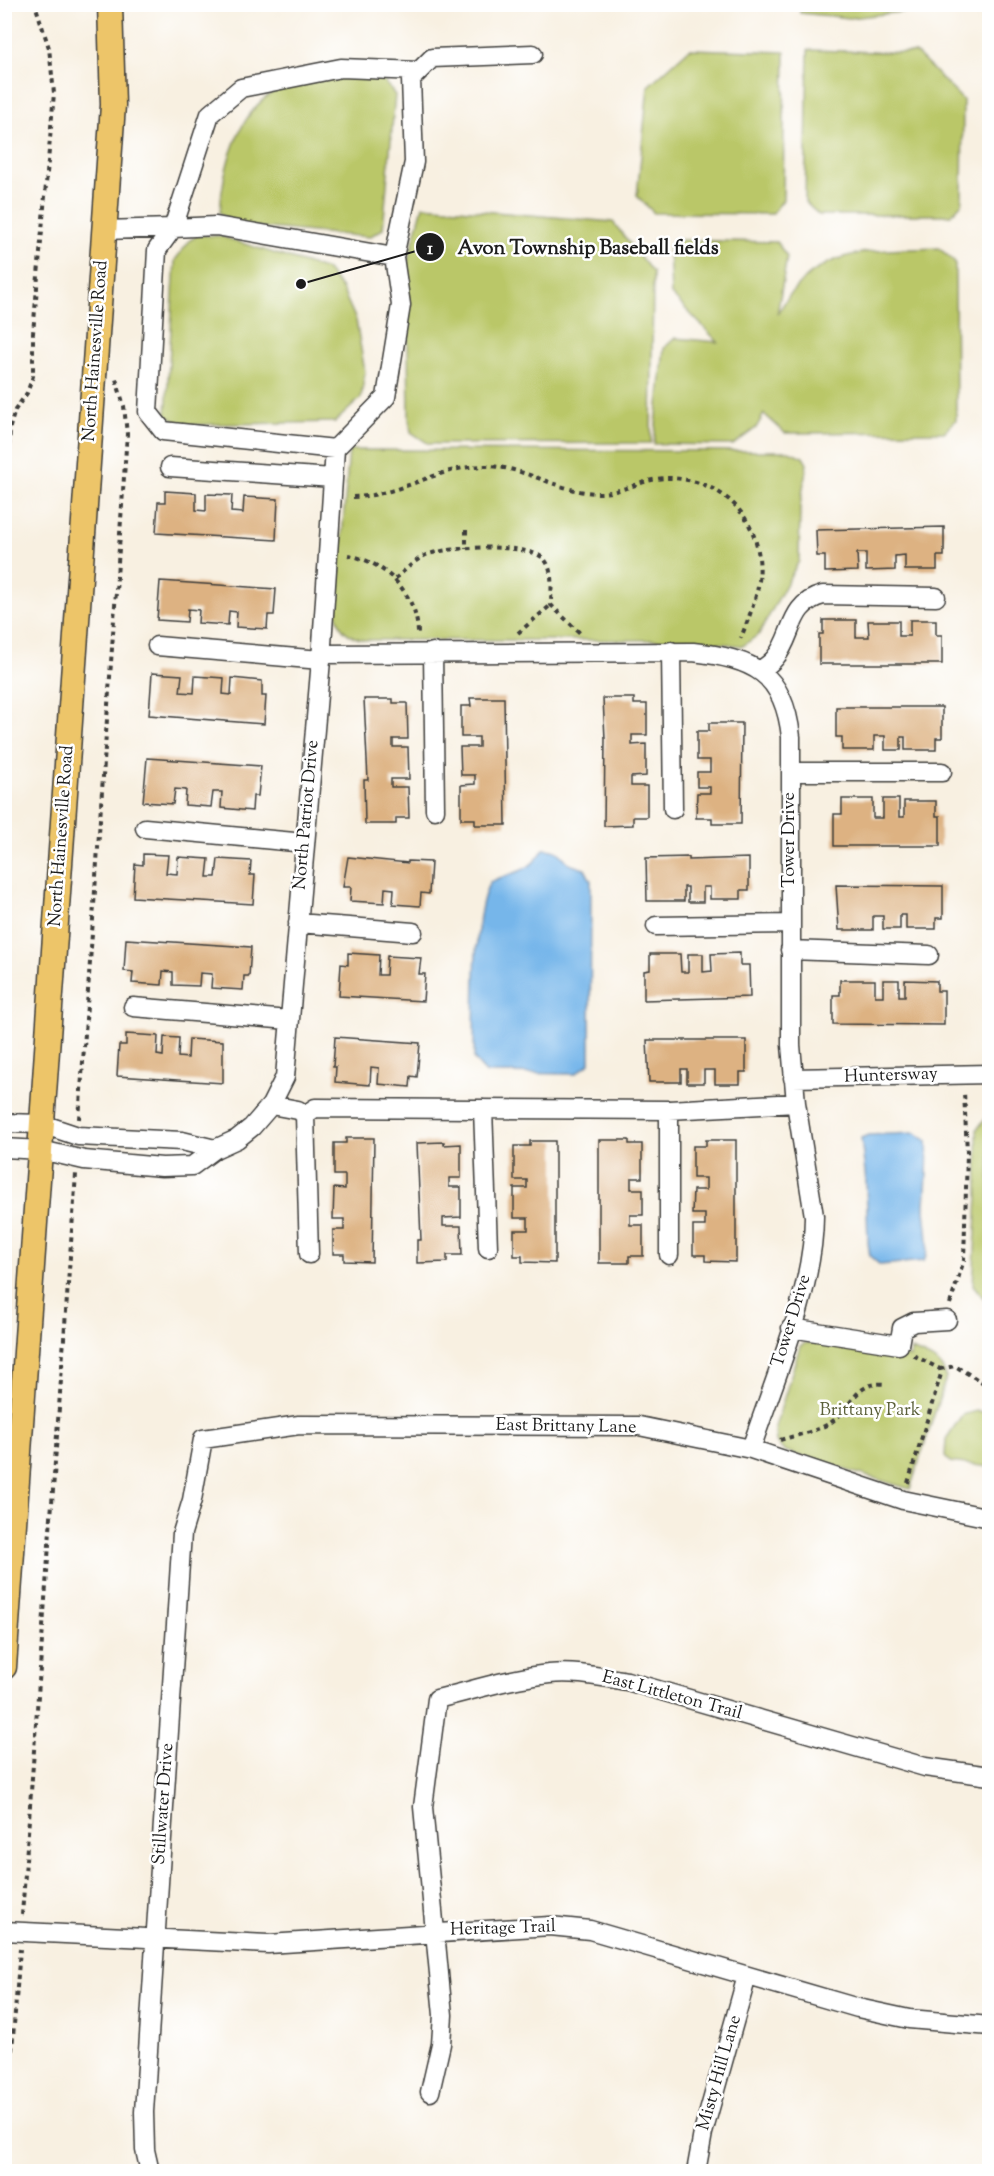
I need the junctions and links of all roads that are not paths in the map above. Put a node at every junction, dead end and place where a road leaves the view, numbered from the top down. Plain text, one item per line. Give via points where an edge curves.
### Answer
1 (110, 4) edge
2 (533, 54) dead end
3 (419, 71) junction
4 (173, 228) junction
5 (104, 230) junction
6 (394, 256) junction
7 (335, 449) junction
8 (170, 466) dead end
9 (333, 478) junction
10 (936, 597) dead end
11 (157, 646) dead end
12 (671, 651) junction
13 (433, 652) junction
14 (321, 657) junction
15 (760, 671) junction
16 (791, 772) junction
17 (942, 772) dead end
18 (673, 809) dead end
19 (435, 810) dead end
20 (145, 828) dead end
21 (305, 843) junction
22 (298, 922) junction
23 (790, 924) junction
24 (656, 926) dead end
25 (413, 932) dead end
26 (790, 950) junction
27 (929, 955) dead end
28 (133, 1006) dead end
29 (290, 1020) junction
30 (990, 1074) edge
31 (793, 1078) junction
32 (796, 1103) junction
33 (271, 1105) junction
34 (483, 1109) junction
35 (669, 1110) junction
36 (306, 1115) junction
37 (4, 1123) edge
38 (42, 1124) junction
39 (4, 1148) edge
40 (215, 1149) junction
41 (41, 1150) junction
42 (488, 1248) dead end
43 (309, 1254) dead end
44 (669, 1255) dead end
45 (947, 1320) road end
46 (791, 1328) junction
47 (203, 1439) joint
48 (751, 1449) junction
49 (990, 1518) edge
50 (4, 1667) edge
51 (990, 1776) edge
52 (13, 1931) edge
53 (435, 1932) junction
54 (155, 1938) junction
55 (747, 1976) junction
56 (990, 2026) edge
57 (430, 2092) dead end
58 (150, 2172) edge
59 (696, 2172) edge

1 - 5 main road, North Hainesville Road via 113,105
2 - 3 street via 432,58
3 - 4 street via 341,68 241,88 210,114
3 - 6 street via 411,80 414,162
4 - 5 street
4 - 6 street via 216,226
4 - 7 street via 157,250 148,412 163,431
5 - 38 main road, North Hainesville Road
6 - 7 street via 401,305 386,397
7 - 9 street, North Patriot Drive
8 - 9 street
9 - 14 street, North Patriot Drive
10 - 15 street via 810,598 801,607 776,657
11 - 14 street, Tower Drive
12 - 13 street, Tower Drive
12 - 15 street, Tower Drive via 734,657
12 - 18 street
13 - 14 street, Tower Drive
13 - 19 street
14 - 21 street, North Patriot Drive
15 - 16 street, Tower Drive via 779,692 788,711
16 - 17 street
16 - 23 street, Tower Drive
20 - 21 street
21 - 22 street, North Patriot Drive
22 - 25 street
22 - 29 street, North Patriot Drive
23 - 24 street
23 - 26 street, Tower Drive
26 - 27 street
26 - 31 street, Tower Drive
28 - 29 street
29 - 33 street, North Patriot Drive via 285,1077
30 - 31 street, Huntersway
31 - 32 street, Tower Drive
32 - 35 street
32 - 46 street, Tower Drive via 814,1238
33 - 36 street
33 - 40 street, North Patriot Drive via 237,1139
34 - 35 street
34 - 36 street via 315,1108
34 - 42 street
35 - 44 street
36 - 43 street
37 - 38 street
38 - 40 street via 78,1136 182,1141
38 - 41 main road, North Hainesville Road
39 - 41 street, North Patriot Drive
40 - 41 street, North Patriot Drive via 192,1166 162,1167 76,1158
41 - 50 main road, North Hainesville Road
45 - 46 street via 914,1322 902,1328 899,1345
46 - 48 street, Tower Drive
47 - 48 street, East Brittany Lane via 299,1425 639,1426
47 - 54 street, Stillwater Drive via 182,1533
48 - 49 street, East Brittany Lane via 903,1500
51 - 53 street, East Littleton Trail via 925,1767 627,1681 584,1674 550,1674 507,1681 437,1700 423,1807
52 - 54 street, Heritage Trail
53 - 54 street, Heritage Trail via 268,1944
53 - 55 street, Heritage Trail via 550,1926 590,1930
53 - 57 street via 443,2015
54 - 58 street, Stillwater Drive via 144,2112
55 - 56 street, Heritage Trail via 909,2019
55 - 59 street, Misty Hill Lane via 703,2133

